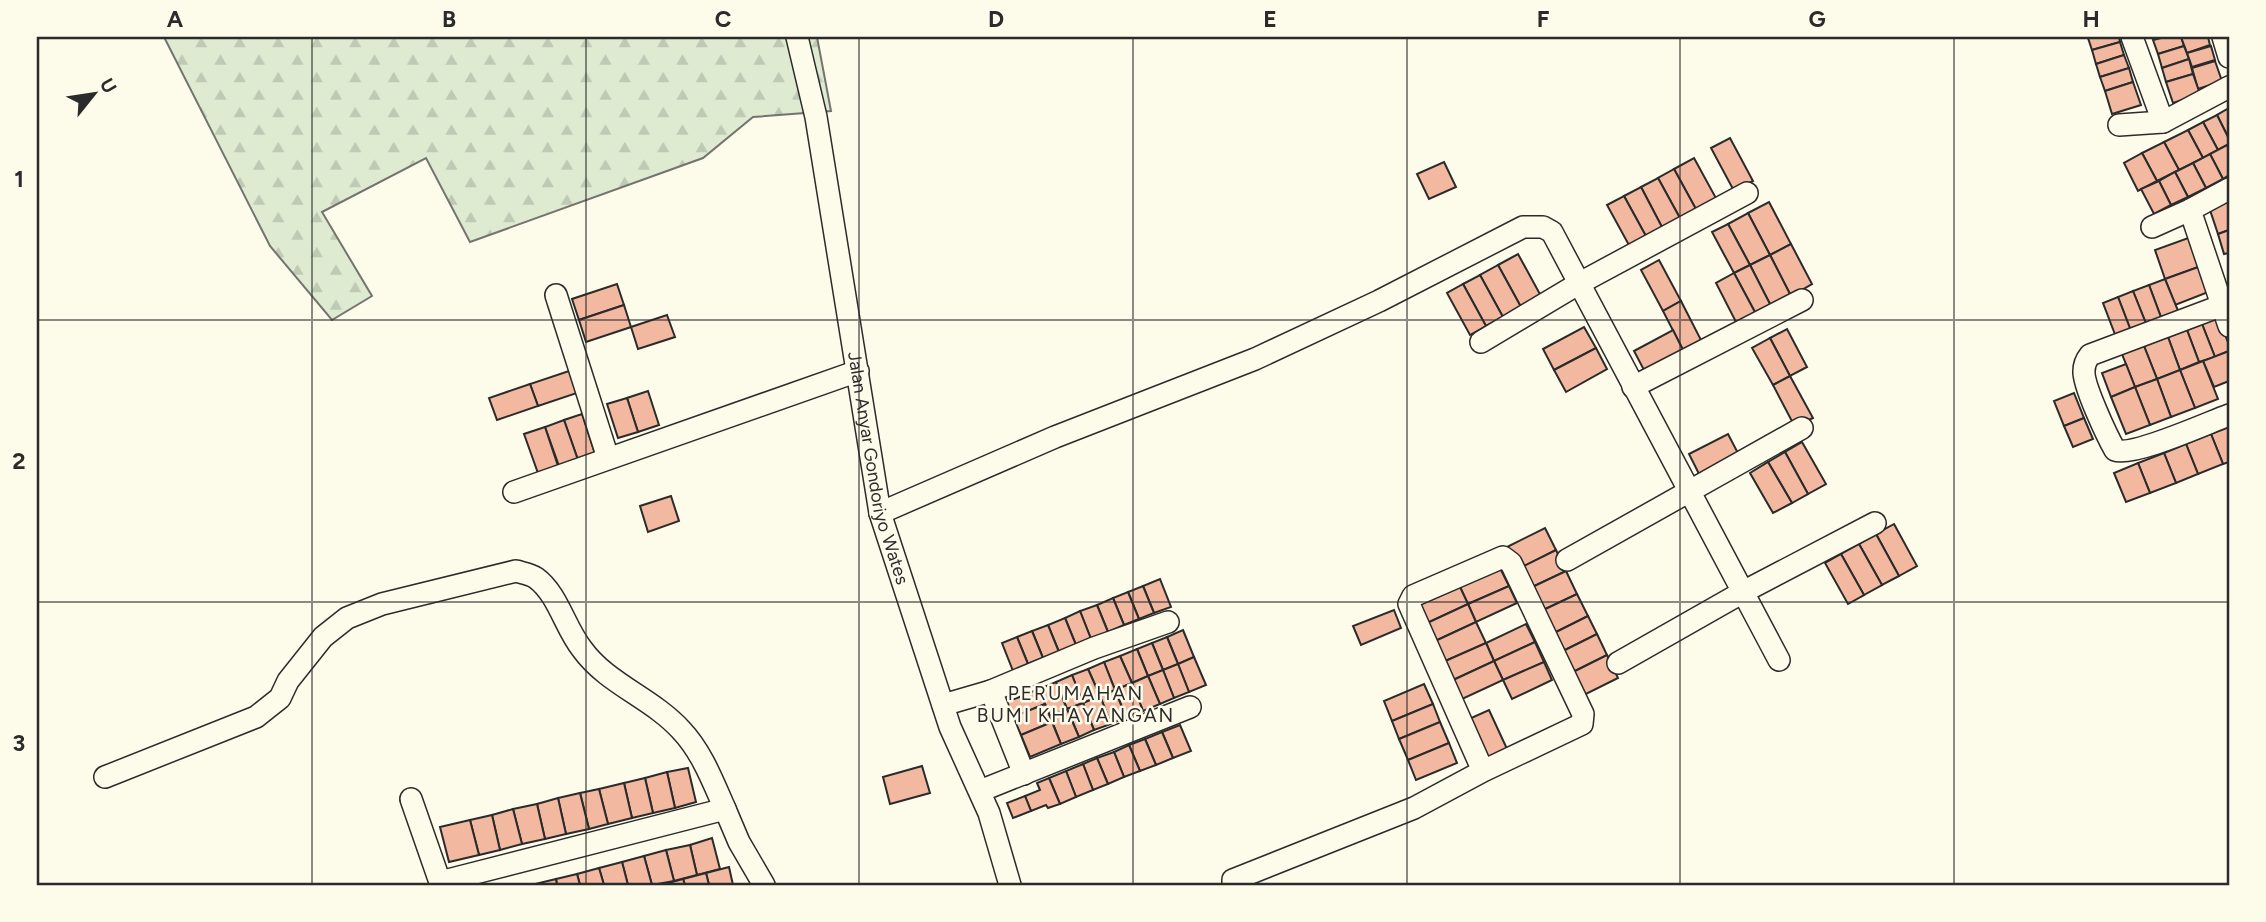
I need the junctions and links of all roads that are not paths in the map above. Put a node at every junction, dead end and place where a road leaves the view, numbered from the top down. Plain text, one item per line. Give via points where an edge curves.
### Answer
1 (797, 37) edge
2 (2132, 37) edge
3 (2223, 37) edge
4 (2229, 57) edge
5 (2229, 87) edge
6 (2163, 122) junction
7 (2119, 125) dead end
8 (2229, 189) edge
9 (1747, 193) dead end
10 (2190, 210) junction
11 (2152, 227) dead end
12 (1578, 284) junction
13 (556, 295) dead end
14 (1802, 300) dead end
15 (2223, 305) junction
16 (2229, 326) edge
17 (1481, 342) dead end
18 (858, 371) junction
19 (1633, 387) junction
20 (2229, 415) edge
21 (1802, 428) dead end
22 (608, 458) junction
23 (514, 492) dead end
24 (1689, 492) junction
25 (880, 513) junction
26 (1875, 523) dead end
27 (1567, 560) dead end
28 (1743, 593) junction
29 (1168, 622) dead end
30 (1779, 660) dead end
31 (1618, 663) dead end
32 (991, 691) junction
33 (943, 705) junction
34 (1190, 707) dead end
35 (1483, 771) junction
36 (1024, 774) junction
37 (105, 777) dead end
38 (980, 791) junction
39 (411, 799) dead end
40 (725, 809) junction
41 (440, 884) edge
42 (764, 885) edge
43 (1010, 885) edge
44 (1233, 885) edge

1 - 18 street, Jalan Anyar Gondoriyo Wates via 816,117
2 - 6 street
3 - 4 street
5 - 6 street
6 - 7 street
8 - 10 street
9 - 12 street
10 - 11 street
10 - 15 street
12 - 17 street
12 - 19 street
12 - 25 street via 1552,232 1543,227 1523,228 1255,359 1055,437
13 - 22 street
14 - 19 street
15 - 16 street
15 - 20 street via 2091,355 2083,374 2107,436 2122,453
18 - 22 street
18 - 25 street, Jalan Anyar Gondoriyo Wates
19 - 24 street
21 - 24 street
22 - 23 street
24 - 27 street
24 - 28 street
25 - 33 street, Jalan Anyar Gondoriyo Wates
26 - 28 street
28 - 30 street
28 - 31 street
29 - 32 street
32 - 33 street
32 - 36 street
33 - 38 street, Jalan Anyar Gondoriyo Wates
34 - 36 street
35 - 35 street via 1582,724 1584,719 1511,563 1503,557 1413,596 1409,604
35 - 44 street via 1414,808 1233,880
36 - 38 street
37 - 40 street via 256,717 280,698 323,638 347,618 382,604 516,570 546,587 582,651 681,730 703,761
38 - 43 street, Jalan Anyar Gondoriyo Wates
39 - 41 street
40 - 41 street
40 - 42 street

